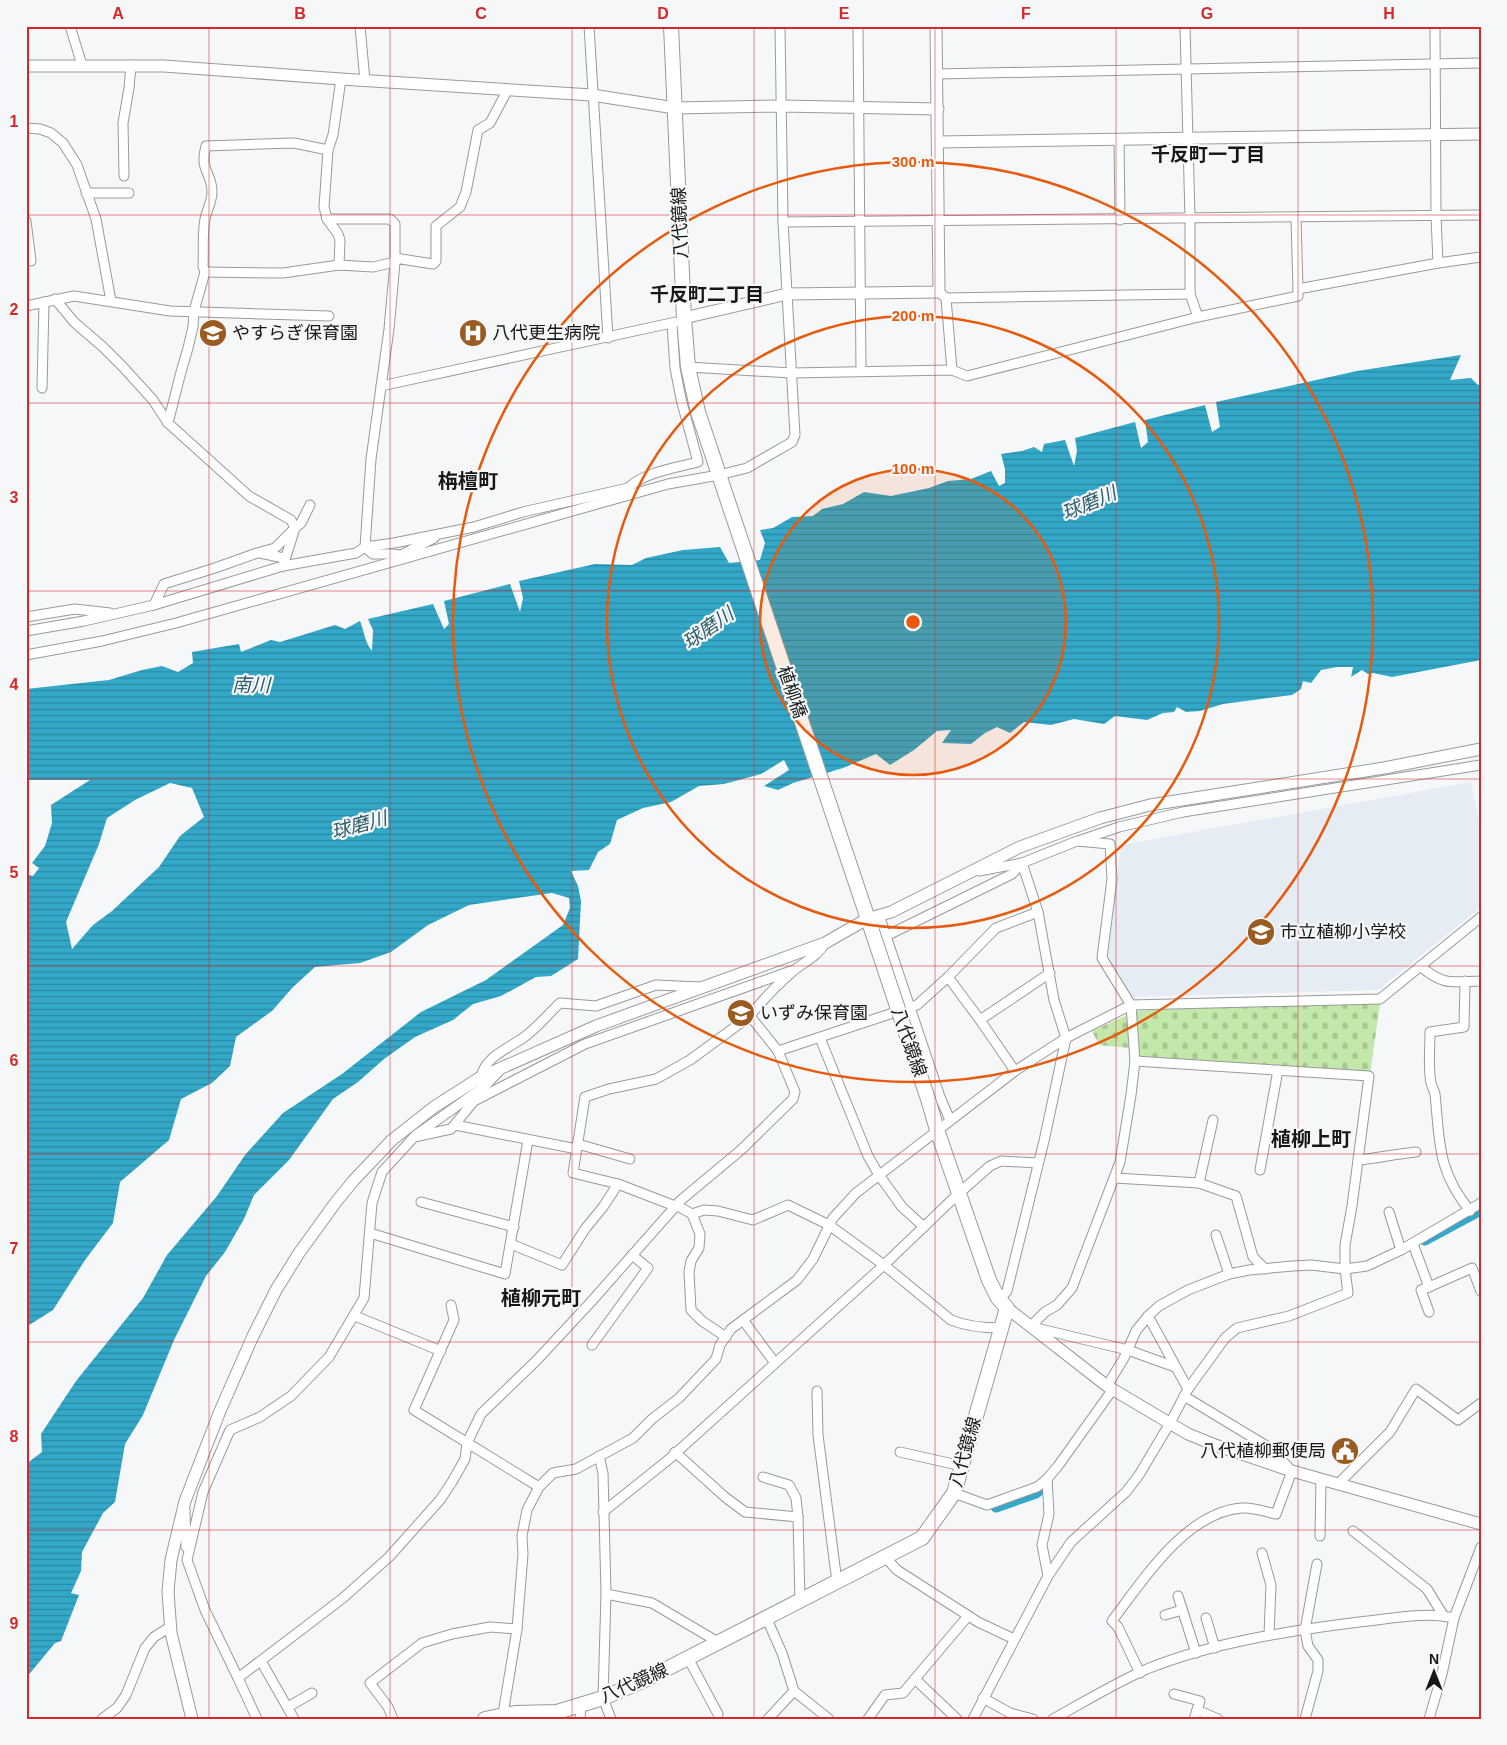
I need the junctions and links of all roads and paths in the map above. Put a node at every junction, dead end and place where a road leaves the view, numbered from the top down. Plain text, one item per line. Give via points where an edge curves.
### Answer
1 (70, 26) edge
2 (360, 26) edge
3 (589, 26) edge
4 (671, 26) edge
5 (780, 26) edge
6 (858, 26) edge
7 (936, 26) edge
8 (1185, 26) edge
9 (1435, 26) edge
10 (1481, 63) edge
11 (1435, 64) junction
12 (82, 65) junction
13 (131, 65) junction
14 (26, 66) edge
15 (1186, 68) junction
16 (937, 74) junction
17 (341, 79) junction
18 (364, 81) junction
19 (508, 89) junction
20 (592, 94) junction
21 (782, 106) junction
22 (675, 108) junction
23 (859, 109) junction
24 (938, 109) junction
25 (26, 128) edge
26 (1435, 134) junction
27 (1481, 134) edge
28 (1188, 138) junction
29 (1119, 139) junction
30 (938, 142) junction
31 (328, 150) junction
32 (124, 176) dead end
33 (86, 194) junction
34 (128, 194) dead end
35 (1481, 215) edge
36 (1436, 216) junction
37 (1190, 218) junction
38 (1296, 218) junction
39 (327, 219) junction
40 (1120, 220) junction
41 (26, 221) edge
42 (939, 221) junction
43 (783, 222) junction
44 (860, 222) junction
45 (1481, 257) edge
46 (32, 260) dead end
47 (395, 260) junction
48 (1438, 263) junction
49 (339, 265) junction
50 (205, 272) junction
51 (1298, 289) junction
52 (860, 293) junction
53 (787, 294) junction
54 (1190, 294) junction
55 (942, 296) junction
56 (55, 299) junction
57 (111, 301) junction
58 (44, 302) junction
59 (26, 306) edge
60 (194, 311) junction
61 (329, 316) dead end
62 (1198, 317) junction
63 (678, 322) junction
64 (608, 338) junction
65 (688, 367) junction
66 (952, 370) junction
67 (861, 371) junction
68 (792, 373) junction
69 (381, 386) junction
70 (42, 388) dead end
71 (168, 423) junction
72 (719, 476) junction
73 (310, 505) dead end
74 (295, 528) junction
75 (446, 532) junction
76 (364, 547) junction
77 (257, 553) junction
78 (401, 555) junction
79 (411, 557) junction
80 (284, 562) junction
81 (154, 605) junction
82 (115, 614) junction
83 (26, 617) edge
84 (26, 631) edge
85 (26, 655) edge
86 (1481, 749) edge
87 (1481, 765) edge
88 (1078, 841) junction
89 (1022, 863) junction
90 (970, 873) junction
91 (1038, 912) junction
92 (1481, 916) edge
93 (871, 919) junction
94 (886, 936) junction
95 (825, 943) junction
96 (1420, 966) junction
97 (796, 969) junction
98 (1050, 973) junction
99 (948, 977) junction
100 (1465, 981) junction
101 (1481, 981) edge
102 (703, 987) junction
103 (1131, 1005) junction
104 (910, 1007) junction
105 (750, 1016) junction
106 (980, 1020) junction
107 (820, 1038) junction
108 (1066, 1038) junction
109 (778, 1051) junction
110 (1135, 1061) junction
111 (1278, 1070) junction
112 (1014, 1071) junction
113 (483, 1082) junction
114 (474, 1101) junction
115 (950, 1120) junction
116 (1213, 1120) dead end
117 (455, 1125) junction
118 (937, 1130) junction
119 (414, 1137) junction
120 (528, 1140) junction
121 (577, 1147) junction
122 (1416, 1152) dead end
123 (630, 1159) dead end
124 (1358, 1160) junction
125 (1038, 1163) junction
126 (1260, 1170) dead end
127 (879, 1175) junction
128 (1115, 1178) junction
129 (618, 1184) junction
130 (1199, 1184) junction
131 (958, 1194) junction
132 (421, 1202) dead end
133 (1481, 1203) edge
134 (676, 1205) junction
135 (1470, 1211) junction
136 (1388, 1212) dead end
137 (692, 1214) junction
138 (829, 1225) junction
139 (514, 1227) junction
140 (924, 1227) junction
141 (370, 1233) junction
142 (1216, 1235) dead end
143 (511, 1244) junction
144 (1413, 1244) junction
145 (1401, 1250) junction
146 (632, 1254) junction
147 (884, 1265) junction
148 (1265, 1269) junction
149 (1345, 1270) junction
150 (1229, 1274) junction
151 (1428, 1287) junction
152 (1481, 1292) edge
153 (1002, 1303) junction
154 (451, 1305) dead end
155 (1429, 1312) dead end
156 (355, 1316) junction
157 (1148, 1316) junction
158 (743, 1320) junction
159 (1030, 1326) junction
160 (1001, 1328) junction
161 (726, 1337) junction
162 (592, 1345) dead end
163 (1128, 1350) junction
164 (441, 1351) junction
165 (775, 1363) junction
166 (1175, 1367) junction
167 (1110, 1388) junction
168 (817, 1391) dead end
169 (1186, 1393) junction
170 (1481, 1403) edge
171 (1170, 1423) junction
172 (467, 1444) junction
173 (676, 1452) junction
174 (900, 1452) dead end
175 (599, 1456) junction
176 (962, 1466) junction
177 (1292, 1471) junction
178 (763, 1477) dead end
179 (1047, 1479) junction
180 (1321, 1479) junction
181 (1338, 1484) junction
182 (539, 1487) junction
183 (954, 1493) junction
184 (185, 1501) junction
185 (603, 1512) junction
186 (798, 1517) junction
187 (1481, 1524) edge
188 (1353, 1531) dead end
189 (1320, 1536) dead end
190 (1481, 1547) edge
191 (1262, 1553) dead end
192 (885, 1557) junction
193 (187, 1560) junction
194 (1317, 1564) dead end
195 (1048, 1576) junction
196 (837, 1582) junction
197 (606, 1594) junction
198 (1178, 1596) dead end
199 (800, 1600) junction
200 (1182, 1610) junction
201 (1165, 1615) dead end
202 (1442, 1615) junction
203 (968, 1616) junction
204 (766, 1618) junction
205 (1206, 1618) dead end
206 (1454, 1618) junction
207 (170, 1627) junction
208 (517, 1629) junction
209 (1305, 1630) junction
210 (1269, 1635) junction
211 (1014, 1639) junction
212 (718, 1642) junction
213 (1215, 1648) junction
214 (1196, 1653) junction
215 (688, 1658) junction
216 (261, 1661) junction
217 (1140, 1673) junction
218 (238, 1678) junction
219 (915, 1679) junction
220 (794, 1691) junction
221 (312, 1692) dead end
222 (1174, 1694) dead end
223 (604, 1698) junction
224 (984, 1698) junction
225 (288, 1707) junction
226 (581, 1712) edge
227 (503, 1714) junction
228 (718, 1714) dead end
229 (1195, 1714) edge
230 (1010, 1716) edge
231 (102, 1719) edge
232 (192, 1719) edge
233 (257, 1719) edge
234 (294, 1719) edge
235 (393, 1719) edge
236 (485, 1719) edge
237 (611, 1719) edge
238 (768, 1719) edge
239 (829, 1719) edge
240 (868, 1719) edge
241 (957, 1719) edge
242 (973, 1719) edge
243 (1033, 1719) edge
244 (1053, 1719) edge
245 (1218, 1719) edge
246 (1305, 1719) edge
247 (1429, 1719) edge

1 - 12 street
2 - 18 street
3 - 20 street
4 - 22 main road, 八代鏡線
5 - 21 street
6 - 23 street
7 - 16 street
8 - 15 street
9 - 11 street
10 - 11 street
11 - 15 street
11 - 26 street
12 - 13 street
12 - 14 street
13 - 17 street
13 - 32 street via 124,123
15 - 16 street
15 - 28 street
16 - 24 street
17 - 18 street
17 - 31 street
18 - 19 street
19 - 20 street
19 - 47 street via 490,123 478,130 460,207 436,226 436,261 433,264
20 - 22 street
20 - 64 street
21 - 22 street
21 - 23 street
21 - 43 street
22 - 63 main road, 八代鏡線
23 - 24 street
23 - 44 street
24 - 30 street
25 - 33 street via 40,128 63,143 77,165
26 - 27 street
26 - 28 street
26 - 36 street
28 - 29 street
28 - 37 street
29 - 30 street
29 - 40 street
30 - 42 street
31 - 39 street via 324,207
31 - 50 street via 294,143 206,146 203,166 211,182 212,193 205,220
33 - 34 street
33 - 57 street via 96,219
35 - 36 street
36 - 38 street
36 - 48 street
37 - 38 street
37 - 40 street
37 - 54 street
38 - 51 street
39 - 47 street via 390,219 395,224
39 - 49 street via 340,240
40 - 42 street
41 - 46 street
42 - 44 street
42 - 55 street
43 - 44 street
43 - 53 street
44 - 52 street
45 - 48 street
47 - 49 street via 373,266
47 - 69 street via 393,301
48 - 51 street
49 - 50 street via 283,273
50 - 60 street
51 - 62 street via 1298,296
52 - 53 street
52 - 55 street
52 - 67 street
53 - 63 street
53 - 68 street
54 - 55 street
54 - 62 street
55 - 66 street
56 - 57 street via 74,296
56 - 58 street
56 - 71 street via 74,322 123,367 153,400
57 - 60 street via 170,311
58 - 59 street
58 - 70 street
60 - 61 street
60 - 71 street via 193,327
62 - 66 street via 967,376
63 - 64 street
63 - 65 main road, 八代鏡線
63 - 75 street via 675,368 698,462 635,482 628,488
64 - 69 street
65 - 68 street
65 - 72 main road, 八代鏡線 via 698,412
66 - 67 street
67 - 68 street
68 - 72 street via 795,435 792,442 747,468
69 - 76 street
71 - 74 street via 249,496 291,520
72 - 79 street via 668,484
72 - 93 main road, 植柳橋
73 - 74 street via 302,523
74 - 77 street via 275,548
74 - 80 street
75 - 76 street
75 - 78 street
76 - 78 street via 373,554
76 - 80 street via 356,553
77 - 80 street
77 - 81 street via 164,584
78 - 79 street
79 - 85 street via 102,642
80 - 81 street
81 - 82 street
82 - 83 street via 75,609
82 - 84 street
86 - 90 street via 1150,806 1100,818 1020,847
87 - 88 street via 1183,812 1119,827
88 - 89 street
88 - 103 street via 1110,844 1112,879 1102,958
89 - 90 street
89 - 91 street
89 - 94 street via 1012,874
90 - 93 street
91 - 98 street
91 - 99 street via 996,928
92 - 96 street
93 - 94 street
93 - 95 street
93 - 118 main road, 八代鏡線, bridge
94 - 104 street
95 - 97 street via 822,950
95 - 102 street
96 - 100 street via 1435,978 1449,982
96 - 103 street via 1380,999
97 - 105 street via 767,994
97 - 114 street via 585,1044
98 - 106 street
98 - 108 street via 1054,1000
99 - 104 street via 917,1005
99 - 106 street
100 - 101 street
100 - 135 street via 1464,1027 1430,1032 1430,1065 1438,1138 1447,1176
102 - 113 street via 596,1026 502,1068
102 - 113 street via 656,985 596,1006 560,1002 523,1038 502,1050 482,1070
103 - 108 street
103 - 110 street
104 - 107 street
104 - 115 street
105 - 109 street
105 - 121 street via 690,1060 656,1079 609,1088 585,1097
106 - 112 street
107 - 109 street
107 - 127 street via 868,1156
108 - 112 street
108 - 125 street
109 - 134 street via 795,1092 793,1099 741,1150
110 - 111 street
110 - 128 street via 1132,1095
111 - 124 street via 1369,1076
111 - 126 street
112 - 115 street
113 - 114 street
113 - 119 street
113 - 184 street via 434,1107 392,1140 336,1202 299,1253 252,1336
114 - 117 street
115 - 118 street
116 - 130 street
117 - 119 street via 451,1129
117 - 120 street
118 - 127 street
118 - 131 main road, 八代鏡線
119 - 141 street via 382,1172 372,1203
120 - 121 street
120 - 139 street
121 - 123 street
121 - 129 street via 573,1173
122 - 124 street
124 - 149 street via 1345,1245
125 - 131 street via 1001,1161
125 - 153 street
127 - 138 street via 856,1193
127 - 140 street via 902,1207
128 - 130 street
128 - 159 street via 1072,1288 1057,1305
129 - 134 street
129 - 143 street via 562,1265
130 - 148 street via 1236,1196 1253,1257
131 - 140 street
131 - 153 main road, 八代鏡線 via 989,1280
132 - 139 street
133 - 135 street
134 - 137 street
134 - 146 street
135 - 144 street
136 - 145 street
137 - 138 street via 704,1210 718,1211 753,1220 788,1205
137 - 161 street via 701,1243 689,1272 691,1310 702,1322
138 - 147 street
138 - 158 street via 813,1259 796,1280
139 - 143 street
140 - 147 street
141 - 143 street via 505,1274
141 - 156 street via 364,1298
142 - 150 street
144 - 145 street
144 - 151 street
145 - 149 street via 1367,1266
146 - 162 street via 648,1268
146 - 172 street via 590,1303 481,1414
147 - 160 street via 952,1320 963,1325
147 - 165 street
148 - 149 street via 1311,1265
148 - 150 street
149 - 169 street via 1348,1293 1290,1316 1237,1328 1225,1338
150 - 157 street via 1188,1290
151 - 152 street via 1472,1268
151 - 155 street via 1421,1290
153 - 159 street
153 - 160 main road, 八代鏡線
154 - 164 street via 454,1320
156 - 164 street
156 - 193 street via 329,1358 291,1396 260,1417 230,1430 203,1492
157 - 163 street via 1136,1331
157 - 166 street
158 - 161 street
158 - 165 street
159 - 163 street
159 - 167 street
160 - 176 main road, 八代鏡線
161 - 175 street via 716,1359 679,1398 633,1438
163 - 166 street
163 - 167 street
164 - 172 street via 414,1410
165 - 173 street
166 - 169 street
167 - 171 street
167 - 179 street
168 - 196 street via 818,1435
169 - 171 street
169 - 177 street via 1270,1448
170 - 181 street via 1458,1420 1416,1389 1390,1432
171 - 177 street via 1215,1446
171 - 195 street via 1126,1492 1071,1542
172 - 182 street
172 - 216 street via 465,1459 440,1500 389,1557 343,1598
173 - 185 street
173 - 186 street via 745,1512
174 - 176 street
175 - 182 street via 576,1469 553,1473
175 - 185 street via 603,1473
176 - 183 main road, 八代鏡線
177 - 180 street
177 - 217 street via 1276,1514 1243,1508 1208,1517 1167,1551 1150,1570 1112,1621
178 - 186 street via 789,1485 796,1498
179 - 183 street via 1037,1487 987,1505
179 - 195 street via 1049,1514 1042,1545
180 - 181 street
180 - 189 street
181 - 187 street
182 - 208 street via 527,1510 522,1536
183 - 192 main road, 八代鏡線 via 922,1538
184 - 193 street
184 - 207 street via 171,1560 168,1592
185 - 197 street
186 - 199 street
188 - 202 street via 1427,1589
190 - 206 street
191 - 210 street via 1271,1585
192 - 196 main road, 八代鏡線
192 - 203 street via 897,1570
193 - 218 street via 205,1610
194 - 209 street
195 - 211 street
196 - 199 main road, 八代鏡線
197 - 212 street via 652,1603
197 - 223 street
198 - 200 street
199 - 204 main road, 八代鏡線
200 - 201 street
200 - 214 street
202 - 206 street
202 - 209 street
203 - 211 street
203 - 219 street
204 - 212 main road, 八代鏡線
204 - 220 street
205 - 213 street
206 - 247 street
207 - 231 street via 144,1648 126,1695 118,1708
207 - 232 street
208 - 227 street
208 - 235 street via 490,1627 422,1643 370,1683
209 - 210 street
209 - 246 street via 1308,1646 1318,1660 1318,1671
210 - 213 street
211 - 224 street
212 - 215 main road, 八代鏡線
213 - 214 street
214 - 217 street
215 - 223 main road, 八代鏡線
215 - 228 street
216 - 218 street
216 - 225 street
217 - 244 street
218 - 233 street
219 - 240 street via 903,1693 885,1695
219 - 241 street
220 - 238 street
220 - 239 street
221 - 225 street
222 - 229 street via 1200,1701
223 - 226 main road, 八代鏡線
223 - 237 street
224 - 230 street
224 - 242 street
225 - 234 street
226 - 227 main road, 八代鏡線
227 - 236 main road, 八代鏡線
229 - 245 street
230 - 243 street

